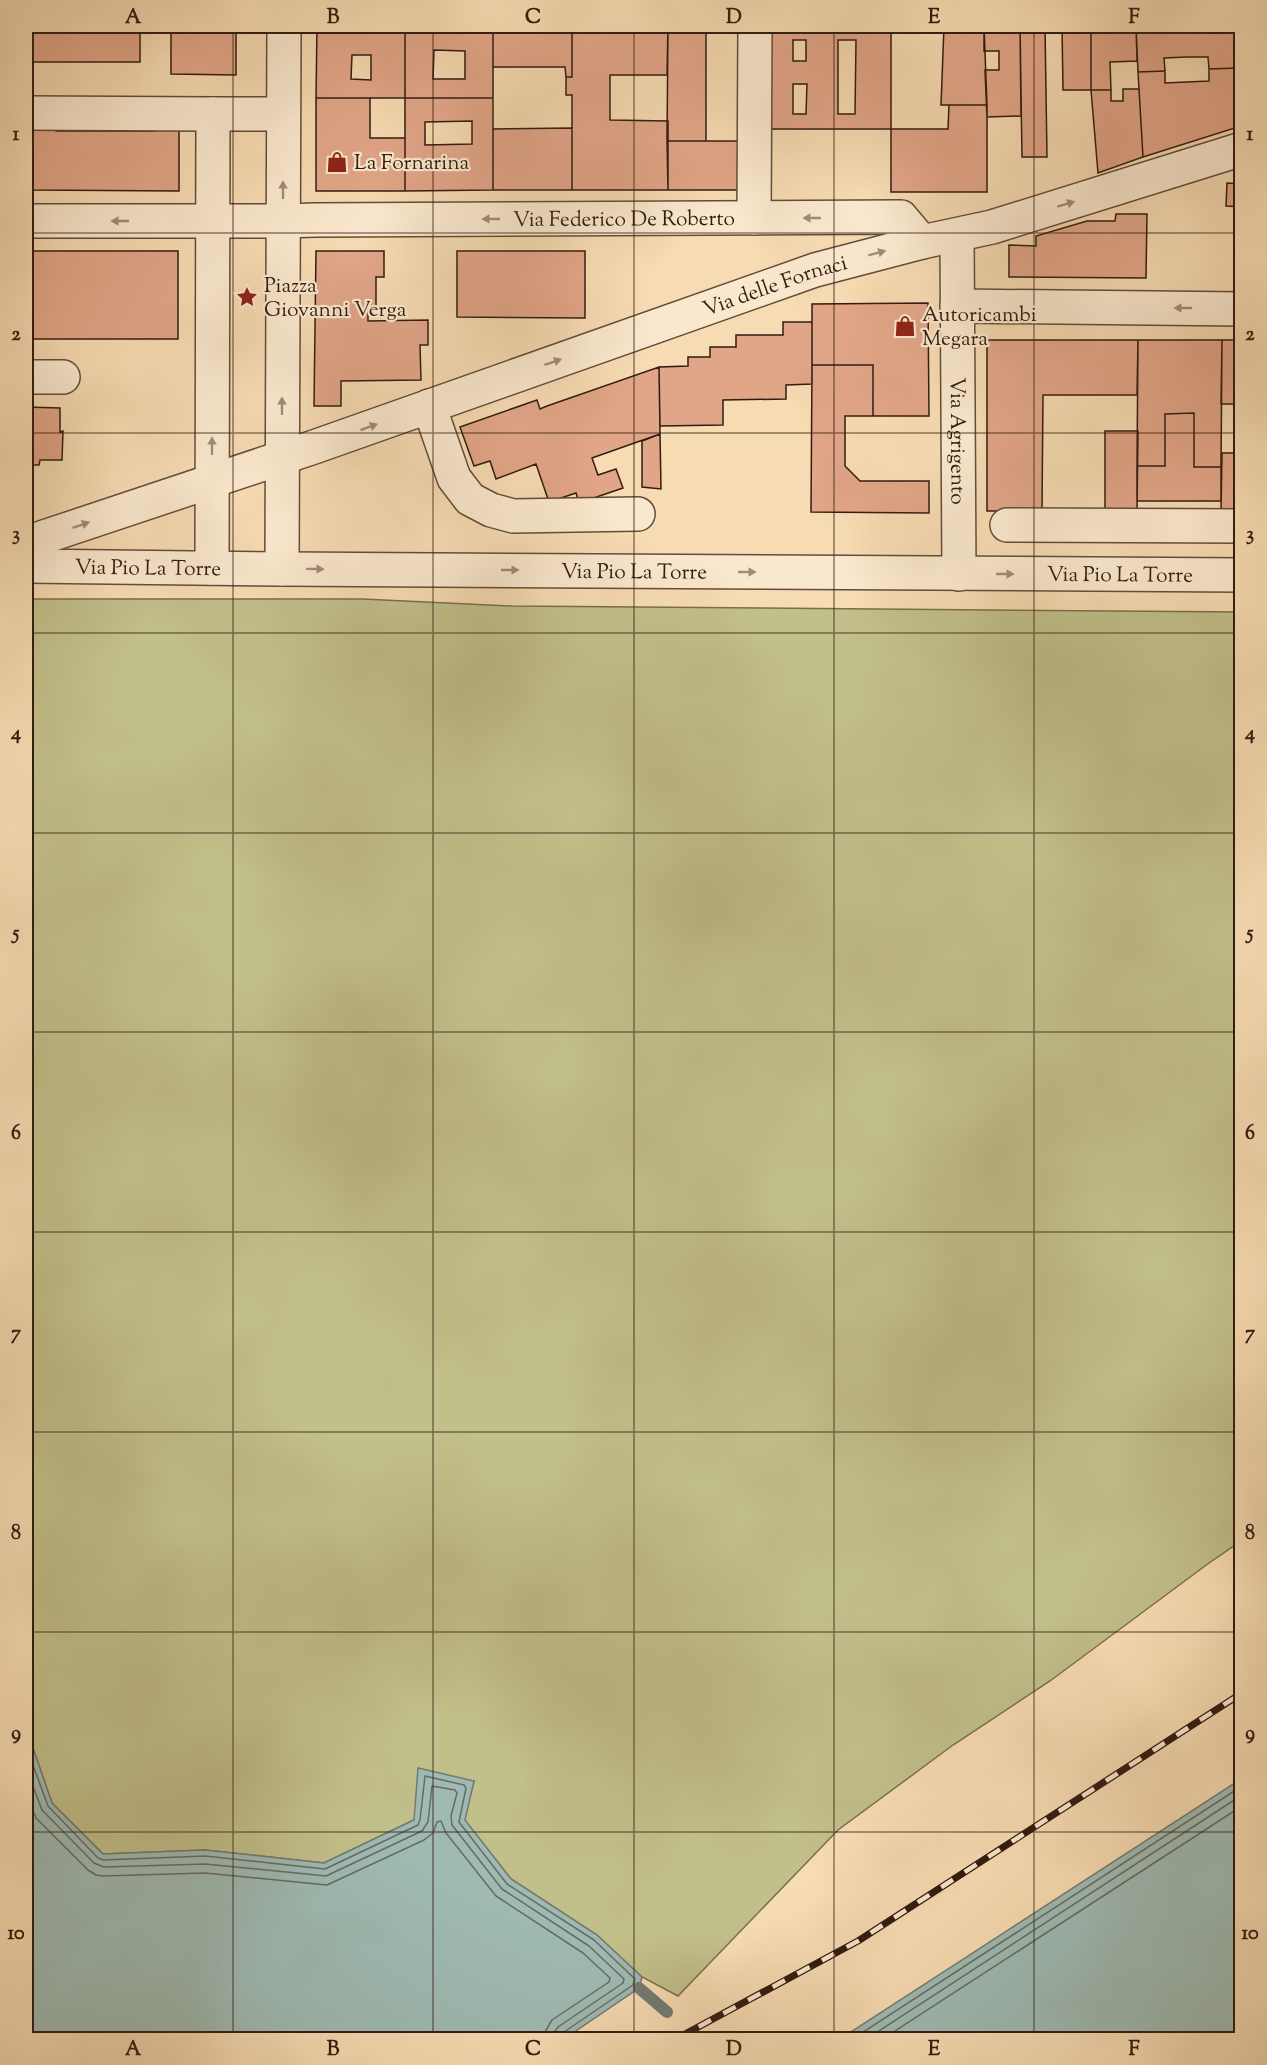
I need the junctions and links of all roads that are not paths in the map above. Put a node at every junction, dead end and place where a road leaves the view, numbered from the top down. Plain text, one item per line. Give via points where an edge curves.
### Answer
1 (284, 26) edge
2 (755, 26) edge
3 (26, 113) edge
4 (213, 114) junction
5 (283, 114) junction
6 (1242, 149) edge
7 (754, 218) junction
8 (26, 221) edge
9 (213, 221) junction
10 (283, 221) junction
11 (957, 235) junction
12 (922, 242) junction
13 (957, 306) junction
14 (1242, 309) edge
15 (26, 377) edge
16 (63, 377) dead end
17 (429, 406) junction
18 (282, 457) junction
19 (212, 481) junction
20 (638, 514) dead end
21 (1007, 525) dead end
22 (1242, 526) edge
23 (26, 543) edge
24 (26, 566) edge
25 (212, 568) junction
26 (282, 569) junction
27 (959, 574) junction
28 (1242, 574) edge

1 - 5 street
2 - 7 street
3 - 4 street
4 - 5 street
4 - 9 street
10 -> 5 street
11 -> 6 street, Via delle Fornaci
7 -> 10 street, Via Federico De Roberto
12 -> 7 street, Via Federico De Roberto via 901,217
9 -> 8 street, Via Federico De Roberto
9 - 10 street, Via Federico De Roberto
19 -> 9 street
18 -> 10 street
11 - 12 street, Via delle Fornaci
11 - 13 street, Via Agrigento
17 -> 12 street, Via delle Fornaci via 815,270
14 -> 13 street
13 - 27 street, Via Agrigento
15 - 16 street
18 -> 17 street, Via delle Fornaci
17 - 20 street via 454,478 470,499 491,510 513,516
18 - 19 street, Via delle Fornaci
18 - 26 street
23 -> 19 street, Via delle Fornaci
19 - 25 street
21 - 22 street
24 - 25 street, Via Pio La Torre
25 - 26 street, Via Pio La Torre
26 -> 27 street, Via Pio La Torre
27 -> 28 street, Via Pio La Torre

